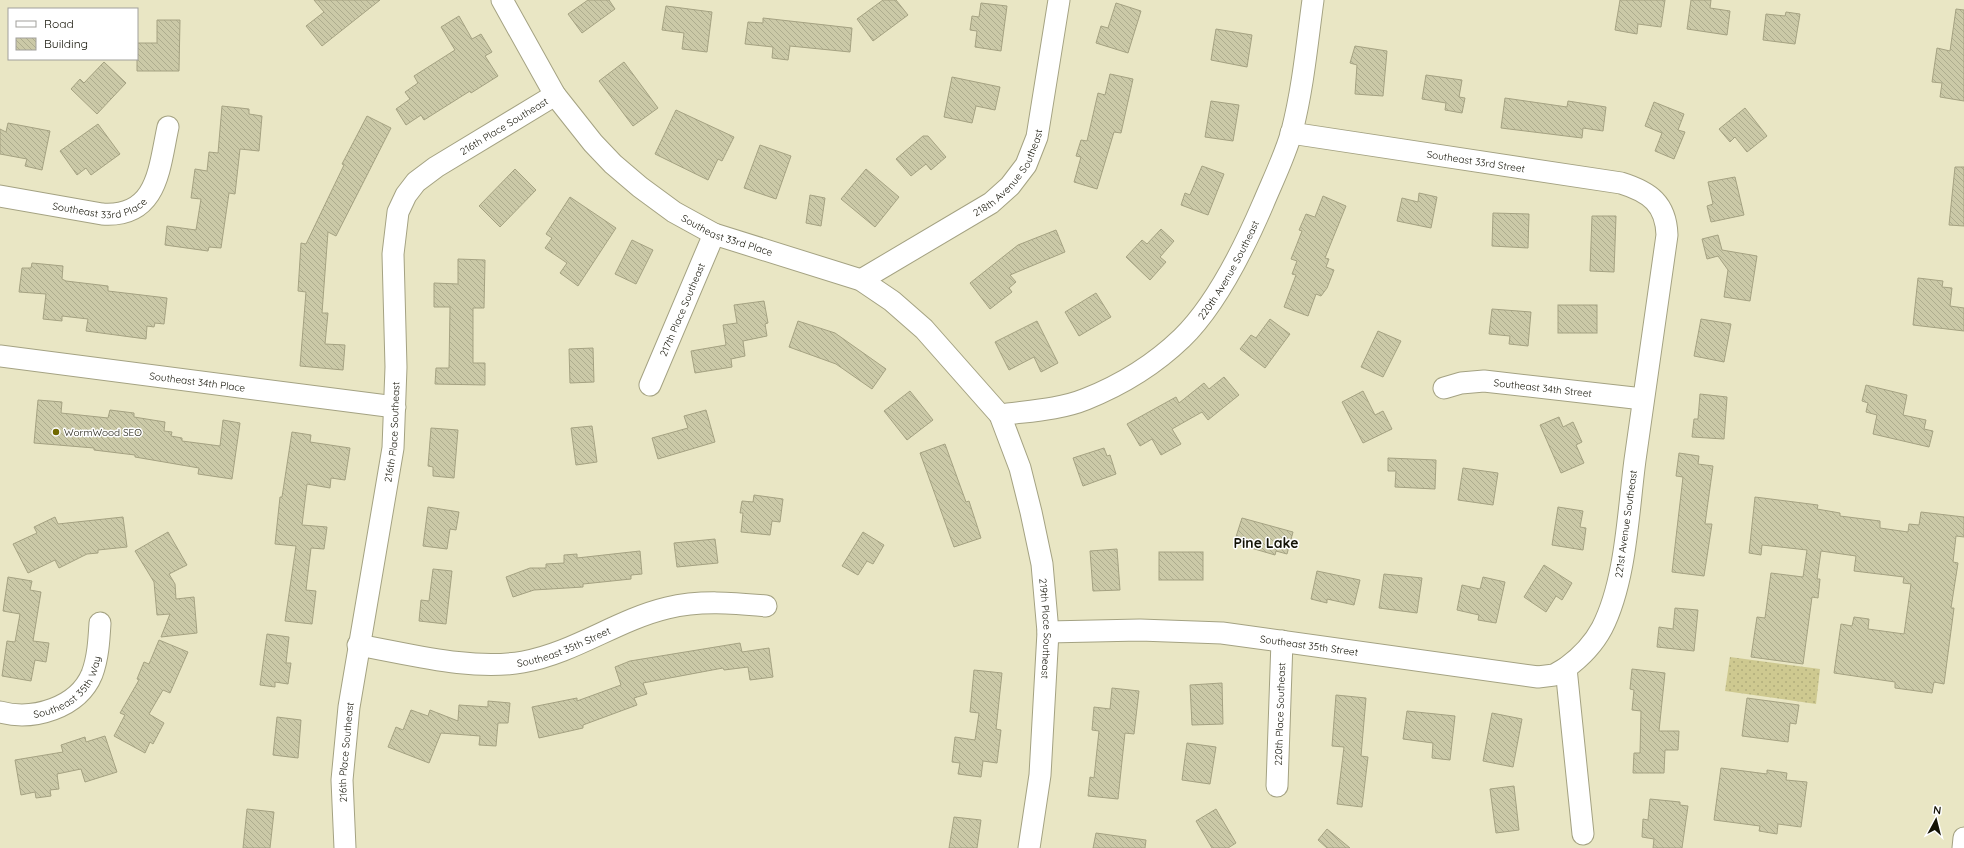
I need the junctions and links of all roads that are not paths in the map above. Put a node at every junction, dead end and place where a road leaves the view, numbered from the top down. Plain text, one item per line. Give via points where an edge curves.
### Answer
1 (502, 0) edge
2 (1059, 0) edge
3 (1312, 0) edge
4 (555, 94) junction
5 (168, 127) dead end
6 (1291, 133) junction
7 (0, 196) edge
8 (1655, 202) joint
9 (714, 234) junction
10 (861, 280) junction
11 (0, 356) edge
12 (650, 385) dead end
13 (1444, 388) dead end
14 (1643, 400) junction
15 (395, 407) junction
16 (1000, 415) junction
17 (766, 606) dead end
18 (100, 623) dead end
19 (1048, 632) junction
20 (1282, 641) junction
21 (358, 645) junction
22 (1566, 668) junction
23 (0, 712) edge
24 (1277, 786) dead end
25 (1583, 834) dead end
26 (1964, 838) edge
27 (345, 848) edge
28 (1029, 848) edge
29 (1962, 848) edge

1 - 4 street, Southeast 33rd Place
2 - 10 street, 218th Avenue Southeast via 1037,138 1026,165 1010,186 990,203
3 - 6 street, 220th Avenue Southeast via 1300,96
4 - 9 street, Southeast 33rd Place via 593,143 613,164 674,212
4 - 15 street, 216th Place Southeast via 436,167 416,182 406,195 398,212 393,254
5 - 7 street, Southeast 33rd Place via 155,185 139,206 127,213 102,214
6 - 8 street, Southeast 33rd Street via 1621,183 1645,193
6 - 16 street, 220th Avenue Southeast via 1249,237 1212,301 1183,337 1153,363 1119,384 1084,400 1048,409
8 - 14 street, 221st Avenue Southeast via 1667,220 1668,235
9 - 10 street, Southeast 33rd Place
9 - 12 street, 217th Place Southeast
10 - 16 street, Southeast 33rd Place via 892,301 924,329
11 - 15 street, Southeast 34th Place
13 - 14 street, Southeast 34th Street via 1484,381
14 - 22 street, 221st Avenue Southeast via 1620,576 1608,613 1594,642 1582,656
15 - 21 street, 216th Place Southeast via 393,448
16 - 19 street, 219th Place Southeast via 1020,468 1031,512 1042,564
17 - 21 street, Southeast 35th Street via 720,602 667,608 550,655 524,662 496,665 474,665
18 - 23 street, Southeast 35th Way via 98,649 92,674 84,688 72,699 50,710 31,714
19 - 20 street, Southeast 35th Street via 1140,630 1207,633
19 - 28 street, 219th Place Southeast via 1040,775
20 - 22 street, Southeast 35th Street via 1538,677 1554,675
20 - 24 street, 220th Place Southeast
21 - 27 street, 216th Place Southeast via 342,780
22 - 25 street
26 - 29 street

